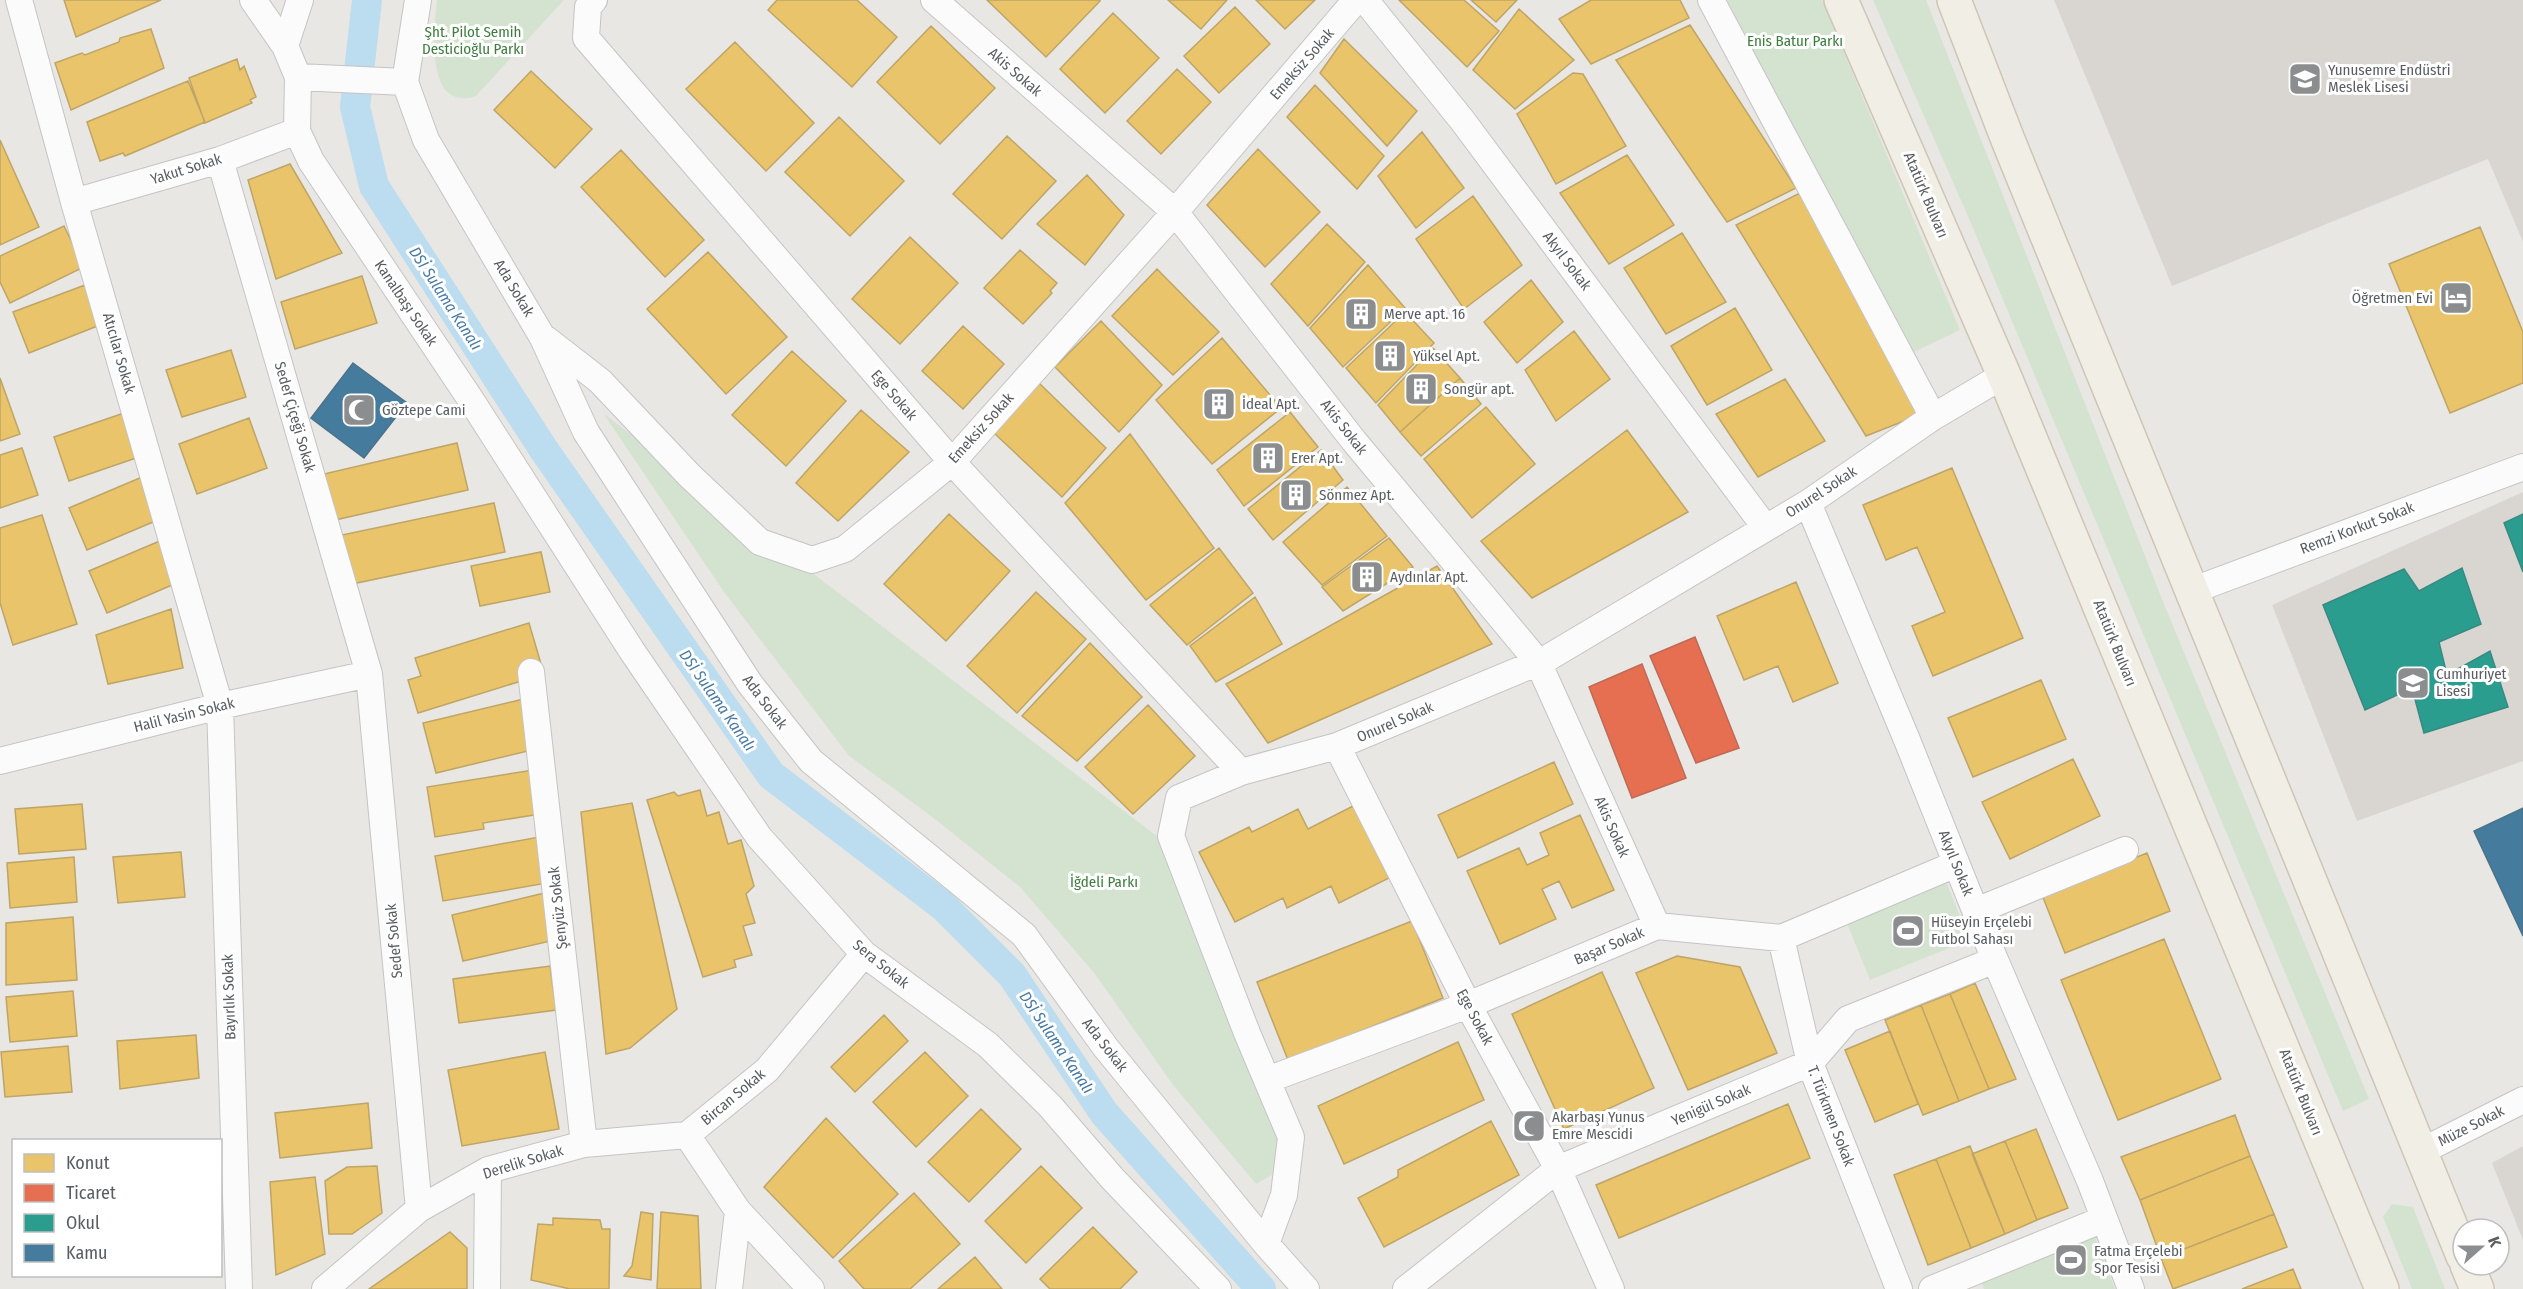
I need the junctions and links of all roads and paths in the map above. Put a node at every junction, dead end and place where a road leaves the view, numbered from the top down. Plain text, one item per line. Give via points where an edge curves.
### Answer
1 (19, 0) edge
2 (253, 0) edge
3 (300, 0) edge
4 (418, 0) edge
5 (594, 0) edge
6 (934, 0) edge
7 (1356, 0) edge
8 (1365, 0) edge
9 (1711, 0) edge
10 (1841, 0) edge
11 (1954, 0) edge
12 (285, 46) junction
13 (304, 78) junction
14 (395, 81) junction
15 (297, 131) junction
16 (220, 160) junction
17 (74, 202) junction
18 (1175, 212) junction
19 (543, 338) junction
20 (2004, 375) junction
21 (1933, 417) junction
22 (952, 462) junction
23 (2523, 467) edge
24 (1808, 503) junction
25 (1764, 526) junction
26 (2191, 591) junction
27 (595, 594) joint
28 (1538, 662) junction
29 (531, 672) dead end
30 (369, 674) junction
31 (220, 706) junction
32 (1337, 746) junction
33 (0, 761) edge
34 (1241, 772) junction
35 (2125, 850) dead end
36 (1956, 864) junction
37 (1976, 911) junction
38 (1657, 926) junction
39 (1781, 938) junction
40 (864, 954) junction
41 (1995, 960) junction
42 (1468, 1005) junction
43 (1810, 1063) junction
44 (1267, 1080) junction
45 (2523, 1100) edge
46 (687, 1135) junction
47 (584, 1144) junction
48 (2420, 1152) junction
49 (1558, 1169) junction
50 (488, 1170) junction
51 (419, 1209) junction
52 (738, 1211) junction
53 (2104, 1219) junction
54 (2451, 1227) edge
55 (1266, 1244) junction
56 (239, 1289) edge
57 (325, 1289) edge
58 (487, 1289) edge
59 (729, 1289) edge
60 (811, 1289) edge
61 (1218, 1289) edge
62 (1306, 1289) edge
63 (1406, 1289) edge
64 (1611, 1289) edge
65 (1899, 1289) edge
66 (1932, 1289) edge
67 (2131, 1289) edge
68 (2382, 1289) edge

1 - 17 street, Atıcılar Sokak
2 - 12 street, Kanalbaşı Sokak
3 - 12 street
4 - 14 street, Ada Sokak
5 - 22 street, Ege Sokak via 588,7 586,38
6 - 18 street, Akis Sokak
7 - 18 street, Emeksiz Sokak
8 - 25 street, Akyıl Sokak via 1462,120
9 - 21 street
10 - 20 main road, Atatürk Bulvarı
11 - 26 main road
12 - 13 street, Kanalbaşı Sokak
13 - 14 street
13 - 15 street, Kanalbaşı Sokak
14 - 19 street, Ada Sokak
15 - 16 street, Yakut Sokak
15 - 27 street, Kanalbaşı Sokak via 311,161
16 - 17 street, Yakut Sokak
16 - 30 street, Sedef Çiçeği Sokak
17 - 31 street, Atıcılar Sokak
18 - 22 street, Emeksiz Sokak
18 - 28 street, Akis Sokak via 1354,441
19 - 22 street, Emeksiz Sokak via 600,381 689,475 760,542 812,560 845,549
19 - 55 street, Ada Sokak via 586,432 750,684 811,762 1024,935 1106,1048
20 - 21 street, Onurel Sokak
20 - 68 main road, Atatürk Bulvarı
21 - 24 street, Onurel Sokak
22 - 34 street, Ege Sokak
23 - 26 street, Remzi Korkut Sokak
24 - 25 street, Onurel Sokak
24 - 36 street, Akyıl Sokak
25 - 28 street, Onurel Sokak
26 - 48 main road
27 - 40 street, Sera Sokak via 759,837
28 - 32 street, Onurel Sokak
28 - 38 street, Akis Sokak
29 - 47 street, Şenyüz Sokak
30 - 31 street, Halil Yasin Sokak
30 - 51 street, Sedef Sokak
31 - 33 street, Halil Yasin Sokak
31 - 56 street, Bayırlık Sokak
32 - 34 street, Onurel Sokak
32 - 42 street, Ege Sokak
34 - 44 street, Onurel Sokak via 1179,798 1171,836
35 - 37 street
36 - 37 street, Akyıl Sokak
36 - 39 street, Başar Sokak
37 - 41 street, Akyıl Sokak
38 - 39 street, Başar Sokak
38 - 42 street, Başar Sokak
39 - 43 street, T. Türkmen Sokak
40 - 46 street, Bircan Sokak via 767,1070
40 - 61 street, Sera Sokak via 988,1045 1050,1106 1112,1178
41 - 43 street, Yenigül Sokak via 1848,1019
41 - 53 street, Akyıl Sokak
42 - 44 street, Başar Sokak
42 - 49 street, Ege Sokak
43 - 49 street, Yenigül Sokak
43 - 65 street, T. Türkmen Sokak
44 - 55 street, Onurel Sokak via 1291,1137 1284,1195
45 - 48 street, Müze Sokak
46 - 47 street, Derelik Sokak
46 - 52 street, Bircan Sokak
47 - 50 street, Derelik Sokak
48 - 54 main road
49 - 63 street, Yenigül Sokak
49 - 64 street, Ege Sokak
50 - 51 street, Derelik Sokak
50 - 58 street
51 - 57 street, Derelik Sokak
52 - 59 street
52 - 60 street, Bircan Sokak
53 - 66 street
53 - 67 street, Akyıl Sokak
55 - 62 street, Ada Sokak

